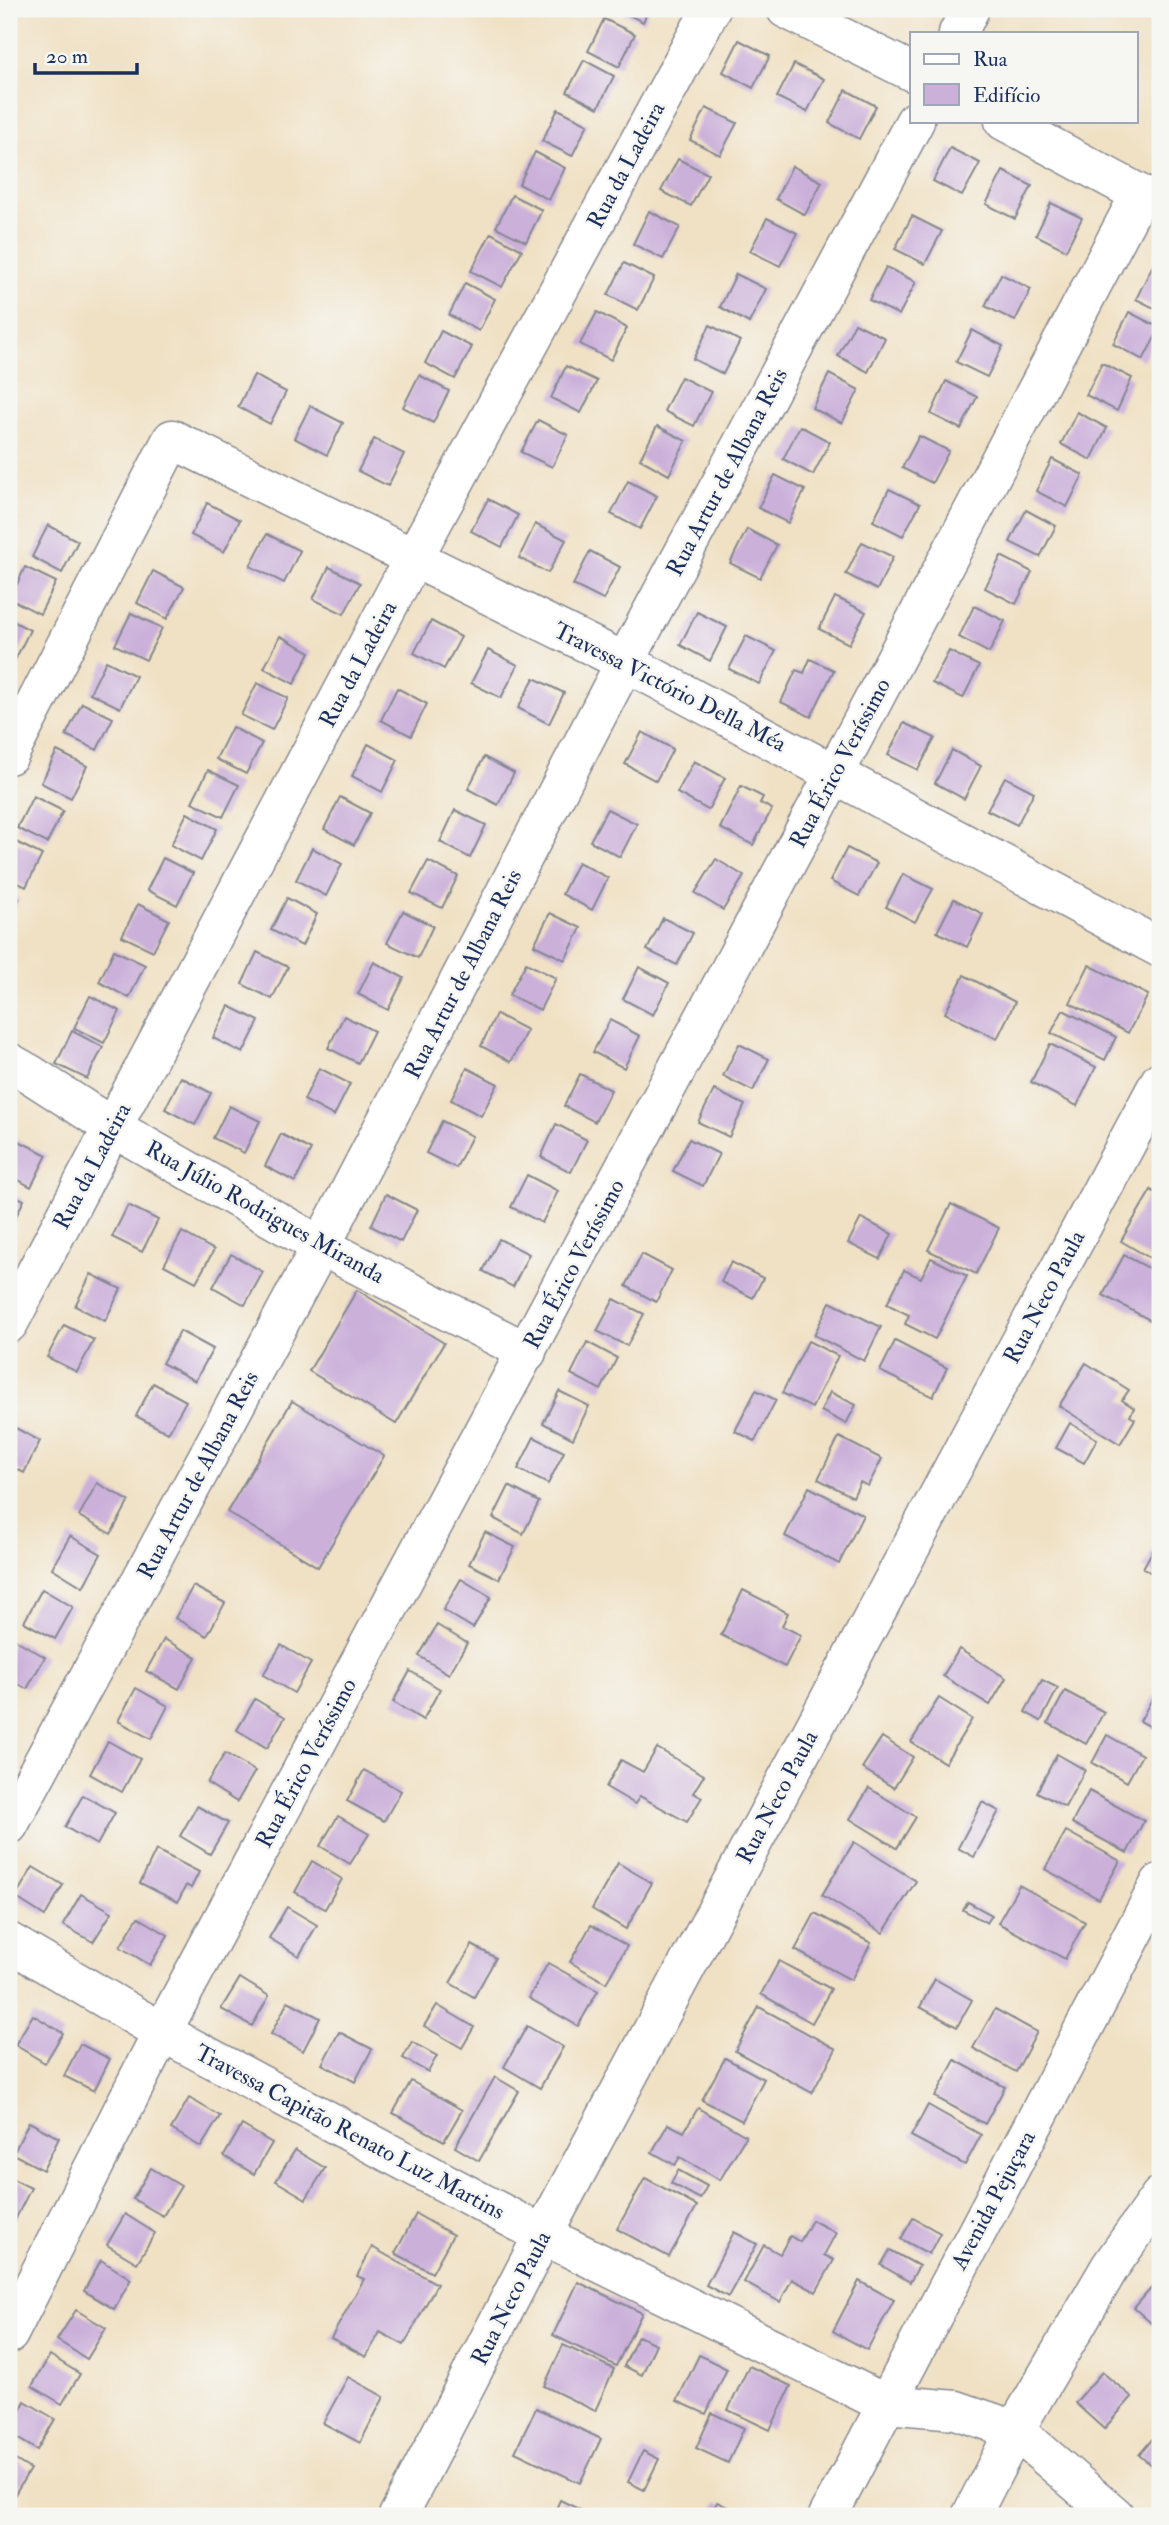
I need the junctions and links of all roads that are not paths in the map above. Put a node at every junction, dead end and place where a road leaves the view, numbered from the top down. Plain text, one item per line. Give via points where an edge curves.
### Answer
1 (711, 9) edge
2 (786, 9) edge
3 (970, 9) edge
4 (958, 32) edge
5 (910, 71) edge
6 (914, 122) edge
7 (1006, 122) edge
8 (414, 557) junction
9 (625, 662) junction
10 (9, 755) edge
11 (835, 773) junction
12 (1160, 948) edge
13 (9, 1062) edge
14 (1160, 1081) edge
15 (112, 1127) junction
16 (321, 1246) junction
17 (9, 1323) edge
18 (527, 1352) junction
19 (9, 1825) edge
20 (1160, 1883) edge
21 (9, 1941) edge
22 (162, 2032) junction
23 (1160, 2196) edge
24 (543, 2235) junction
25 (9, 2334) edge
26 (886, 2404) junction
27 (1015, 2430) junction
28 (398, 2516) edge
29 (828, 2516) edge
30 (971, 2516) edge
31 (1115, 2516) edge

1 - 8 street, Rua da Ladeira
2 - 5 street
3 - 4 street
6 - 9 street, Rua Artur de Albana Reis
7 - 11 street, Rua Érico Veríssimo via 1140,194
8 - 9 street, Travessa Victório Della Méa
8 - 10 street, Travessa Victório Della Méa via 172,439
8 - 15 street, Rua da Ladeira
9 - 11 street, Travessa Victório Della Méa
9 - 16 street, Rua Artur de Albana Reis
11 - 12 street, Travessa Victório Della Méa
11 - 18 street, Rua Érico Veríssimo
13 - 15 street, Rua Júlio Rodrigues Miranda
14 - 24 street, Rua Neco Paula
15 - 16 street, Rua Júlio Rodrigues Miranda
15 - 17 street, Rua da Ladeira
16 - 18 street, Rua Júlio Rodrigues Miranda
16 - 19 street, Rua Artur de Albana Reis
18 - 22 street, Rua Érico Veríssimo
20 - 26 street, Avenida Pejuçara
21 - 22 street, Travessa Capitão Renato Luz Martins
22 - 24 street, Travessa Capitão Renato Luz Martins
22 - 25 street, Rua Érico Veríssimo
23 - 27 street via 1110,2267
24 - 26 street, Travessa Capitão Renato Luz Martins
24 - 28 street, Rua Neco Paula
26 - 27 street via 956,2410
26 - 29 street, Avenida Pejuçara
27 - 30 street
27 - 31 street

